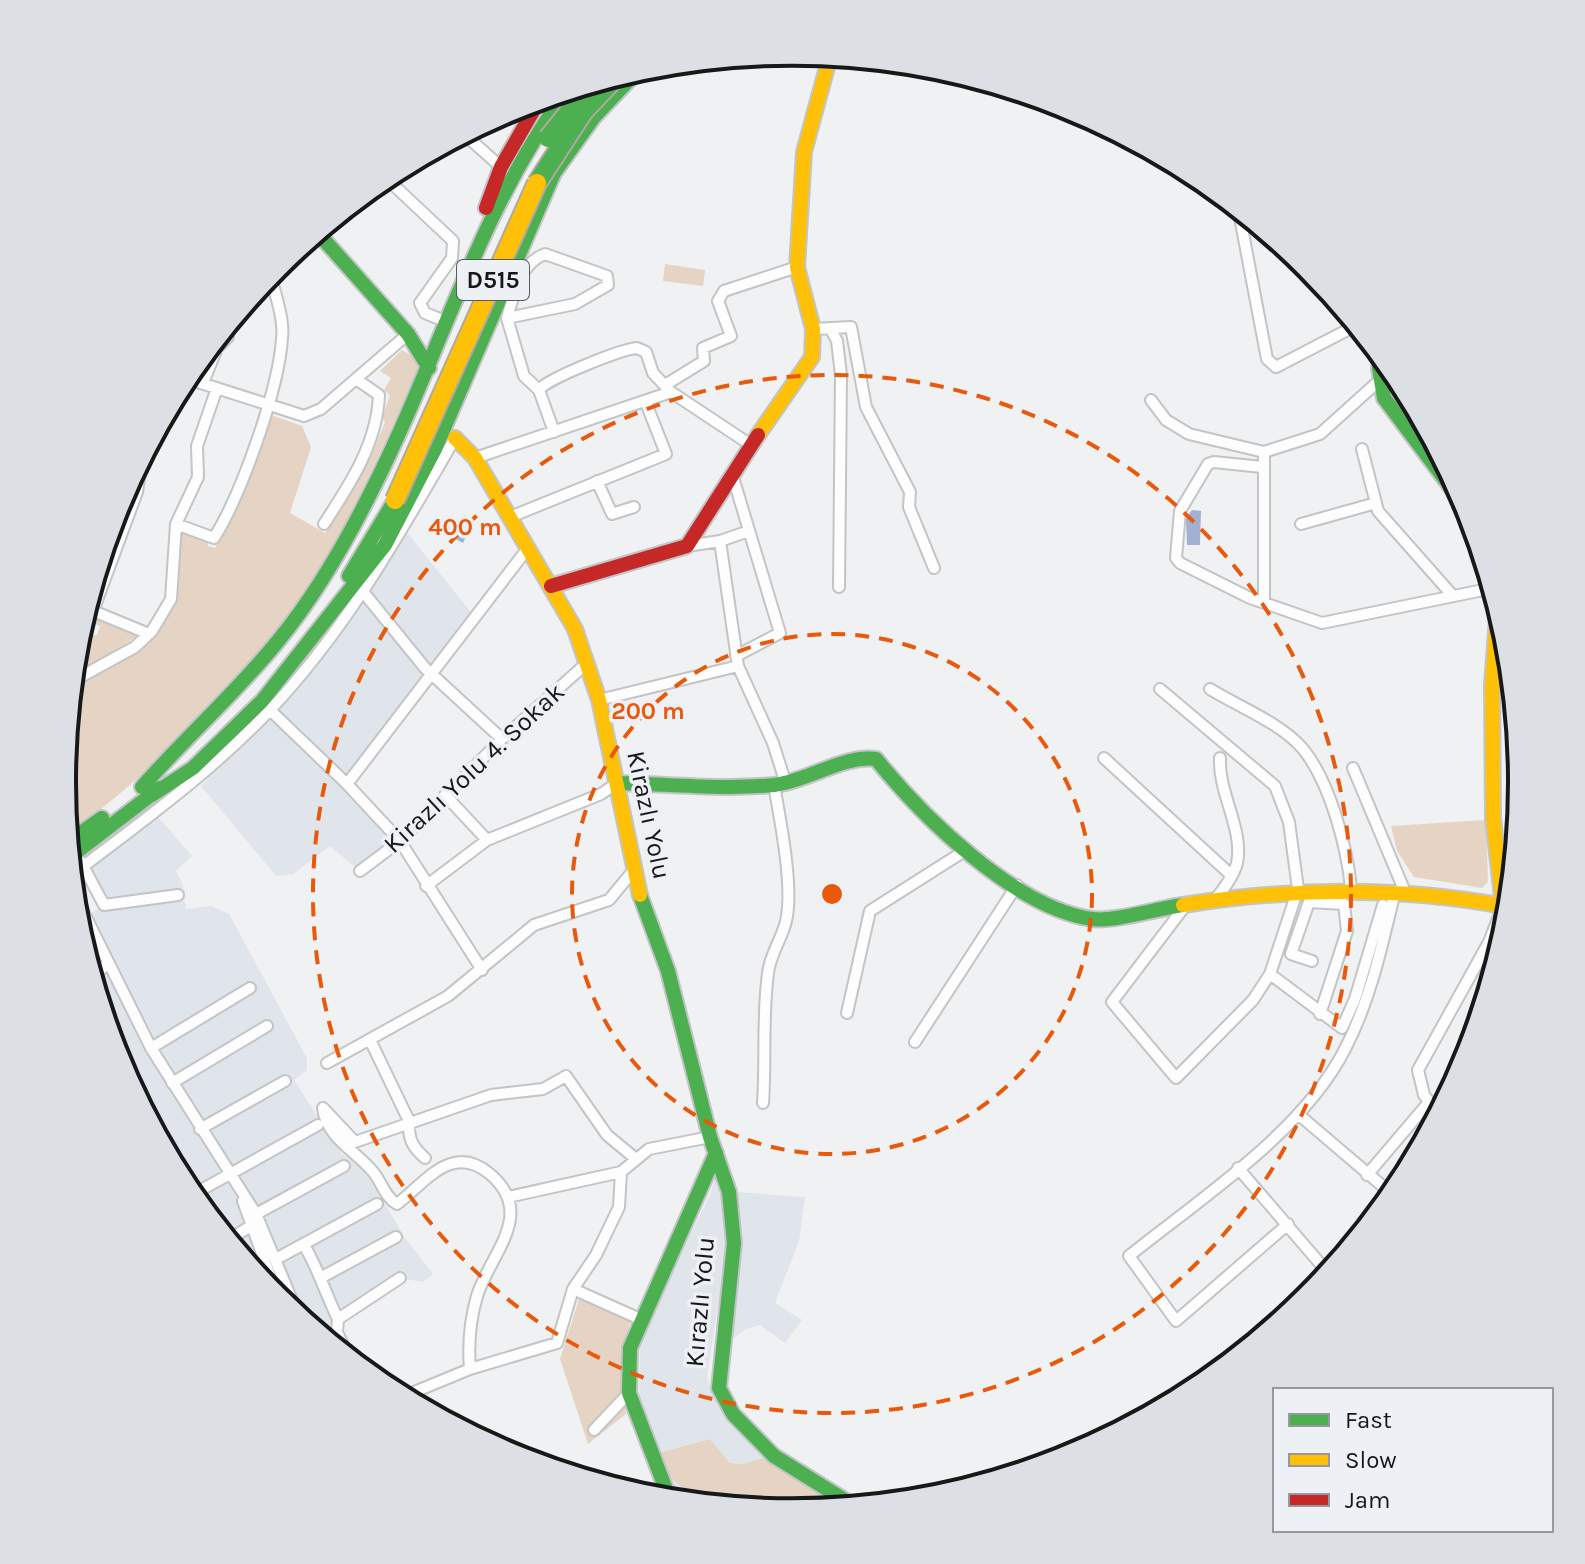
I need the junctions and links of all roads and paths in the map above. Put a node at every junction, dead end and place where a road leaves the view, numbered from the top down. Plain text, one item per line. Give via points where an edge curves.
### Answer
1 (827, 67) edge
2 (615, 88) edge
3 (610, 89) edge
4 (588, 96) edge
5 (578, 99) edge
6 (556, 106) edge
7 (530, 116) edge
8 (594, 117) junction
9 (473, 142) edge
10 (501, 167) junction
11 (395, 187) edge
12 (1241, 225) edge
13 (324, 240) edge
14 (797, 267) junction
15 (467, 271) junction
16 (274, 288) dead end
17 (507, 318) junction
18 (821, 328) junction
19 (445, 329) junction
20 (1348, 330) edge
21 (408, 334) junction
22 (429, 368) junction
23 (207, 369) edge
24 (1380, 372) edge
25 (356, 379) junction
26 (1381, 379) junction
27 (199, 382) edge
28 (203, 383) junction
29 (217, 388) junction
30 (668, 389) junction
31 (539, 390) junction
32 (457, 396) junction
33 (1151, 400) dead end
34 (646, 403) junction
35 (267, 404) junction
36 (554, 432) junction
37 (455, 438) junction
38 (751, 445) junction
39 (435, 449) junction
40 (1362, 449) dead end
41 (1264, 452) junction
42 (475, 458) junction
43 (1262, 467) junction
44 (1436, 467) edge
45 (732, 474) junction
46 (597, 481) junction
47 (390, 497) junction
48 (1376, 503) junction
49 (634, 507) dead end
50 (510, 517) junction
51 (176, 524) junction
52 (324, 524) dead end
53 (1301, 524) dead end
54 (749, 531) junction
55 (720, 541) junction
56 (687, 546) junction
57 (528, 548) junction
58 (934, 568) dead end
59 (551, 586) junction
60 (360, 587) junction
61 (839, 587) dead end
62 (1482, 590) edge
63 (1453, 596) junction
64 (1264, 601) junction
65 (97, 612) edge
66 (149, 634) junction
67 (1493, 635) edge
68 (737, 661) junction
69 (587, 663) junction
70 (431, 671) junction
71 (85, 674) edge
72 (1160, 689) dead end
73 (1210, 689) dead end
74 (599, 700) junction
75 (270, 710) junction
76 (502, 739) junction
77 (1104, 758) dead end
78 (1220, 758) dead end
79 (1353, 768) dead end
80 (617, 783) junction
81 (347, 784) junction
82 (780, 784) junction
83 (147, 791) junction
84 (445, 795) junction
85 (487, 840) junction
86 (400, 841) junction
87 (80, 850) edge
88 (966, 850) junction
89 (80, 851) edge
90 (82, 869) edge
91 (360, 871) dead end
92 (633, 871) junction
93 (1231, 875) junction
94 (1017, 885) junction
95 (426, 886) junction
96 (1351, 888) junction
97 (1500, 888) edge
98 (1298, 889) junction
99 (178, 895) dead end
100 (1394, 896) junction
101 (1214, 901) junction
102 (1498, 905) edge
103 (1185, 906) junction
104 (92, 931) edge
105 (1491, 938) edge
106 (1312, 961) dead end
107 (108, 964) junction
108 (102, 969) edge
109 (482, 970) junction
110 (1270, 974) junction
111 (250, 988) dead end
112 (847, 1013) dead end
113 (1320, 1014) junction
114 (267, 1026) dead end
115 (371, 1042) junction
116 (915, 1042) dead end
117 (151, 1048) junction
118 (327, 1063) dead end
119 (285, 1081) dead end
120 (172, 1083) junction
121 (1429, 1102) junction
122 (763, 1103) dead end
123 (1432, 1105) edge
124 (1298, 1114) junction
125 (409, 1121) junction
126 (318, 1125) dead end
127 (200, 1129) junction
128 (713, 1145) junction
129 (425, 1158) dead end
130 (636, 1159) junction
131 (344, 1166) dead end
132 (1238, 1168) junction
133 (621, 1172) junction
134 (228, 1174) junction
135 (1367, 1175) junction
136 (1383, 1187) edge
137 (203, 1189) edge
138 (239, 1192) junction
139 (508, 1197) junction
140 (377, 1204) dead end
141 (256, 1214) junction
142 (1288, 1224) junction
143 (251, 1226) junction
144 (238, 1234) edge
145 (396, 1237) dead end
146 (304, 1245) junction
147 (276, 1259) junction
148 (263, 1263) edge
149 (1321, 1265) edge
150 (322, 1277) junction
151 (400, 1278) dead end
152 (573, 1289) junction
153 (288, 1290) edge
154 (338, 1319) junction
155 (640, 1319) junction
156 (338, 1335) edge
157 (470, 1369) junction
158 (417, 1391) edge
159 (629, 1393) junction
160 (594, 1430) dead end
161 (665, 1486) edge
162 (838, 1496) edge

1 - 14 main road via 804,152
2 - 8 main road
3 - 47 main road, D515, bridge via 568,130 544,168
4 - 8 main road
5 - 47 main road, D515, bridge via 535,159
6 - 15 main road via 526,149
7 - 10 main road
8 - 32 main road via 537,206
9 - 10 street
10 - 15 main road
11 - 19 street via 453,241 452,258 420,303
12 - 20 street via 1267,359 1276,367
13 - 21 main road
14 - 18 main road
14 - 30 street via 724,291 718,301 731,336 703,348 704,361
15 - 19 main road
16 - 35 street via 283,334
17 - 17 street via 575,304 608,285 607,276 545,254 522,276
17 - 31 street via 524,376
18 - 38 main road via 812,357
18 - 58 street via 851,327 866,407 910,492 909,507
18 - 61 street via 837,341 841,375
19 - 21 main road via 428,339
19 - 22 main road
21 - 22 main road
21 - 25 street
22 - 83 main road via 372,491 313,593 263,659
23 - 28 street
24 - 26 main road
25 - 35 street via 321,409 304,416
25 - 52 street via 379,395 378,421 351,482
26 - 41 street via 1320,434
26 - 44 main road via 1384,398
27 - 28 street
28 - 29 street
29 - 35 street
29 - 51 street via 197,446 198,477
30 - 31 street via 653,373 646,352 631,348 544,382
30 - 34 street
30 - 38 street
31 - 36 street
32 - 37 main road
32 - 39 main road
33 - 41 street via 1166,420 1189,434
34 - 36 street
34 - 46 street via 666,454
35 - 51 street via 233,508 214,538
36 - 42 street
37 - 39 main road via 442,440
37 - 42 main road, Kirazlı Yolu
37 - 60 street via 418,507
38 - 45 main road
39 - 60 main road
40 - 48 street
41 - 43 street
42 - 50 main road, Kirazlı Yolu
43 - 64 street
43 - 64 street via 1208,464 1180,511 1176,558 1195,572
45 - 54 street
45 - 56 main road
46 - 49 street via 612,514
46 - 50 street
47 - 83 main road, D515 via 350,575 300,643 234,719
48 - 53 street
48 - 63 street
50 - 57 main road, Kirazlı Yolu
51 - 66 street via 171,599
54 - 55 street
54 - 68 street via 780,633
55 - 56 street
55 - 68 street
56 - 59 main road
57 - 59 main road, Kirazlı Yolu
57 - 70 street
59 - 69 main road, Kirazlı Yolu
60 - 70 street
60 - 75 street
60 - 83 main road via 243,720 193,768
62 - 63 street
63 - 64 street via 1330,623
65 - 66 street
66 - 71 street
67 - 97 main road via 1493,820
68 - 74 street
68 - 82 street via 773,743
69 - 74 main road, Kirazlı Yolu
69 - 76 street, Kirazlı Yolu 4. Sokak
70 - 76 street
70 - 81 street
72 - 98 street via 1275,786 1289,822
73 - 96 street via 1302,748 1318,771 1347,855
74 - 80 main road, Kirazlı Yolu
75 - 81 street
75 - 89 street via 187,787
76 - 84 street, Kirazlı Yolu 4. Sokak
77 - 93 street
78 - 93 street via 1237,863
79 - 100 street
80 - 82 main road
80 - 85 street
80 - 92 main road, Kirazlı Yolu
81 - 86 street
82 - 88 main road via 860,757 876,759 930,821
82 - 122 street via 787,919 768,972
83 - 87 main road, D515
84 - 85 street
84 - 86 street, Kirazlı Yolu 4. Sokak
85 - 95 street
86 - 91 street, Kirazlı Yolu 4. Sokak
86 - 95 street
88 - 94 main road
88 - 112 street via 870,911
90 - 99 street via 104,905
92 - 109 street via 609,900 534,925
92 - 128 main road, Kirazlı Yolu via 668,971
93 - 101 street
94 - 103 main road via 1067,912 1093,919
94 - 116 street
95 - 109 street
96 - 98 main road
96 - 100 main road
98 - 101 main road
98 - 110 street
100 - 102 main road via 1456,895
100 - 113 street via 1342,1028
100 - 124 street via 1362,1013 1327,1079
101 - 103 main road
103 - 110 street via 1112,1002 1176,1078 1253,1000
104 - 107 street
105 - 121 street via 1418,1070
106 - 113 street via 1291,954 1309,902 1344,904 1347,931
107 - 108 street
107 - 117 street
109 - 115 street
110 - 113 street
111 - 117 street
114 - 120 street
115 - 118 street
115 - 125 street
117 - 120 street
119 - 127 street
120 - 127 street
121 - 123 street
121 - 135 street
124 - 132 street
124 - 135 street
125 - 129 street via 414,1149
125 - 130 street via 491,1095 543,1089 566,1076 607,1135
125 - 139 street via 355,1142 326,1107 322,1111 337,1137 372,1170 397,1204 436,1168 460,1162 479,1165 500,1182
126 - 134 street
127 - 134 street
128 - 130 street via 649,1149
128 - 155 main road via 660,1284
128 - 162 main road, Kırazlı Yolu via 729,1192 734,1243 719,1388 733,1414 774,1456
130 - 133 street
131 - 141 street
132 - 142 street
132 - 142 street via 1129,1256 1176,1321
133 - 139 street
133 - 152 street via 619,1207
134 - 137 street
134 - 138 street
135 - 136 street
138 - 141 street
138 - 143 street
139 - 157 street via 508,1235 473,1312
140 - 146 street
141 - 147 street
142 - 149 street
143 - 144 street
143 - 148 street
145 - 150 street
146 - 147 street
146 - 150 street
147 - 153 street
150 - 154 street via 321,1287
151 - 154 street
152 - 155 street
152 - 157 street via 557,1343
154 - 156 street
155 - 159 main road via 630,1348
157 - 158 street
159 - 160 street
159 - 161 main road

